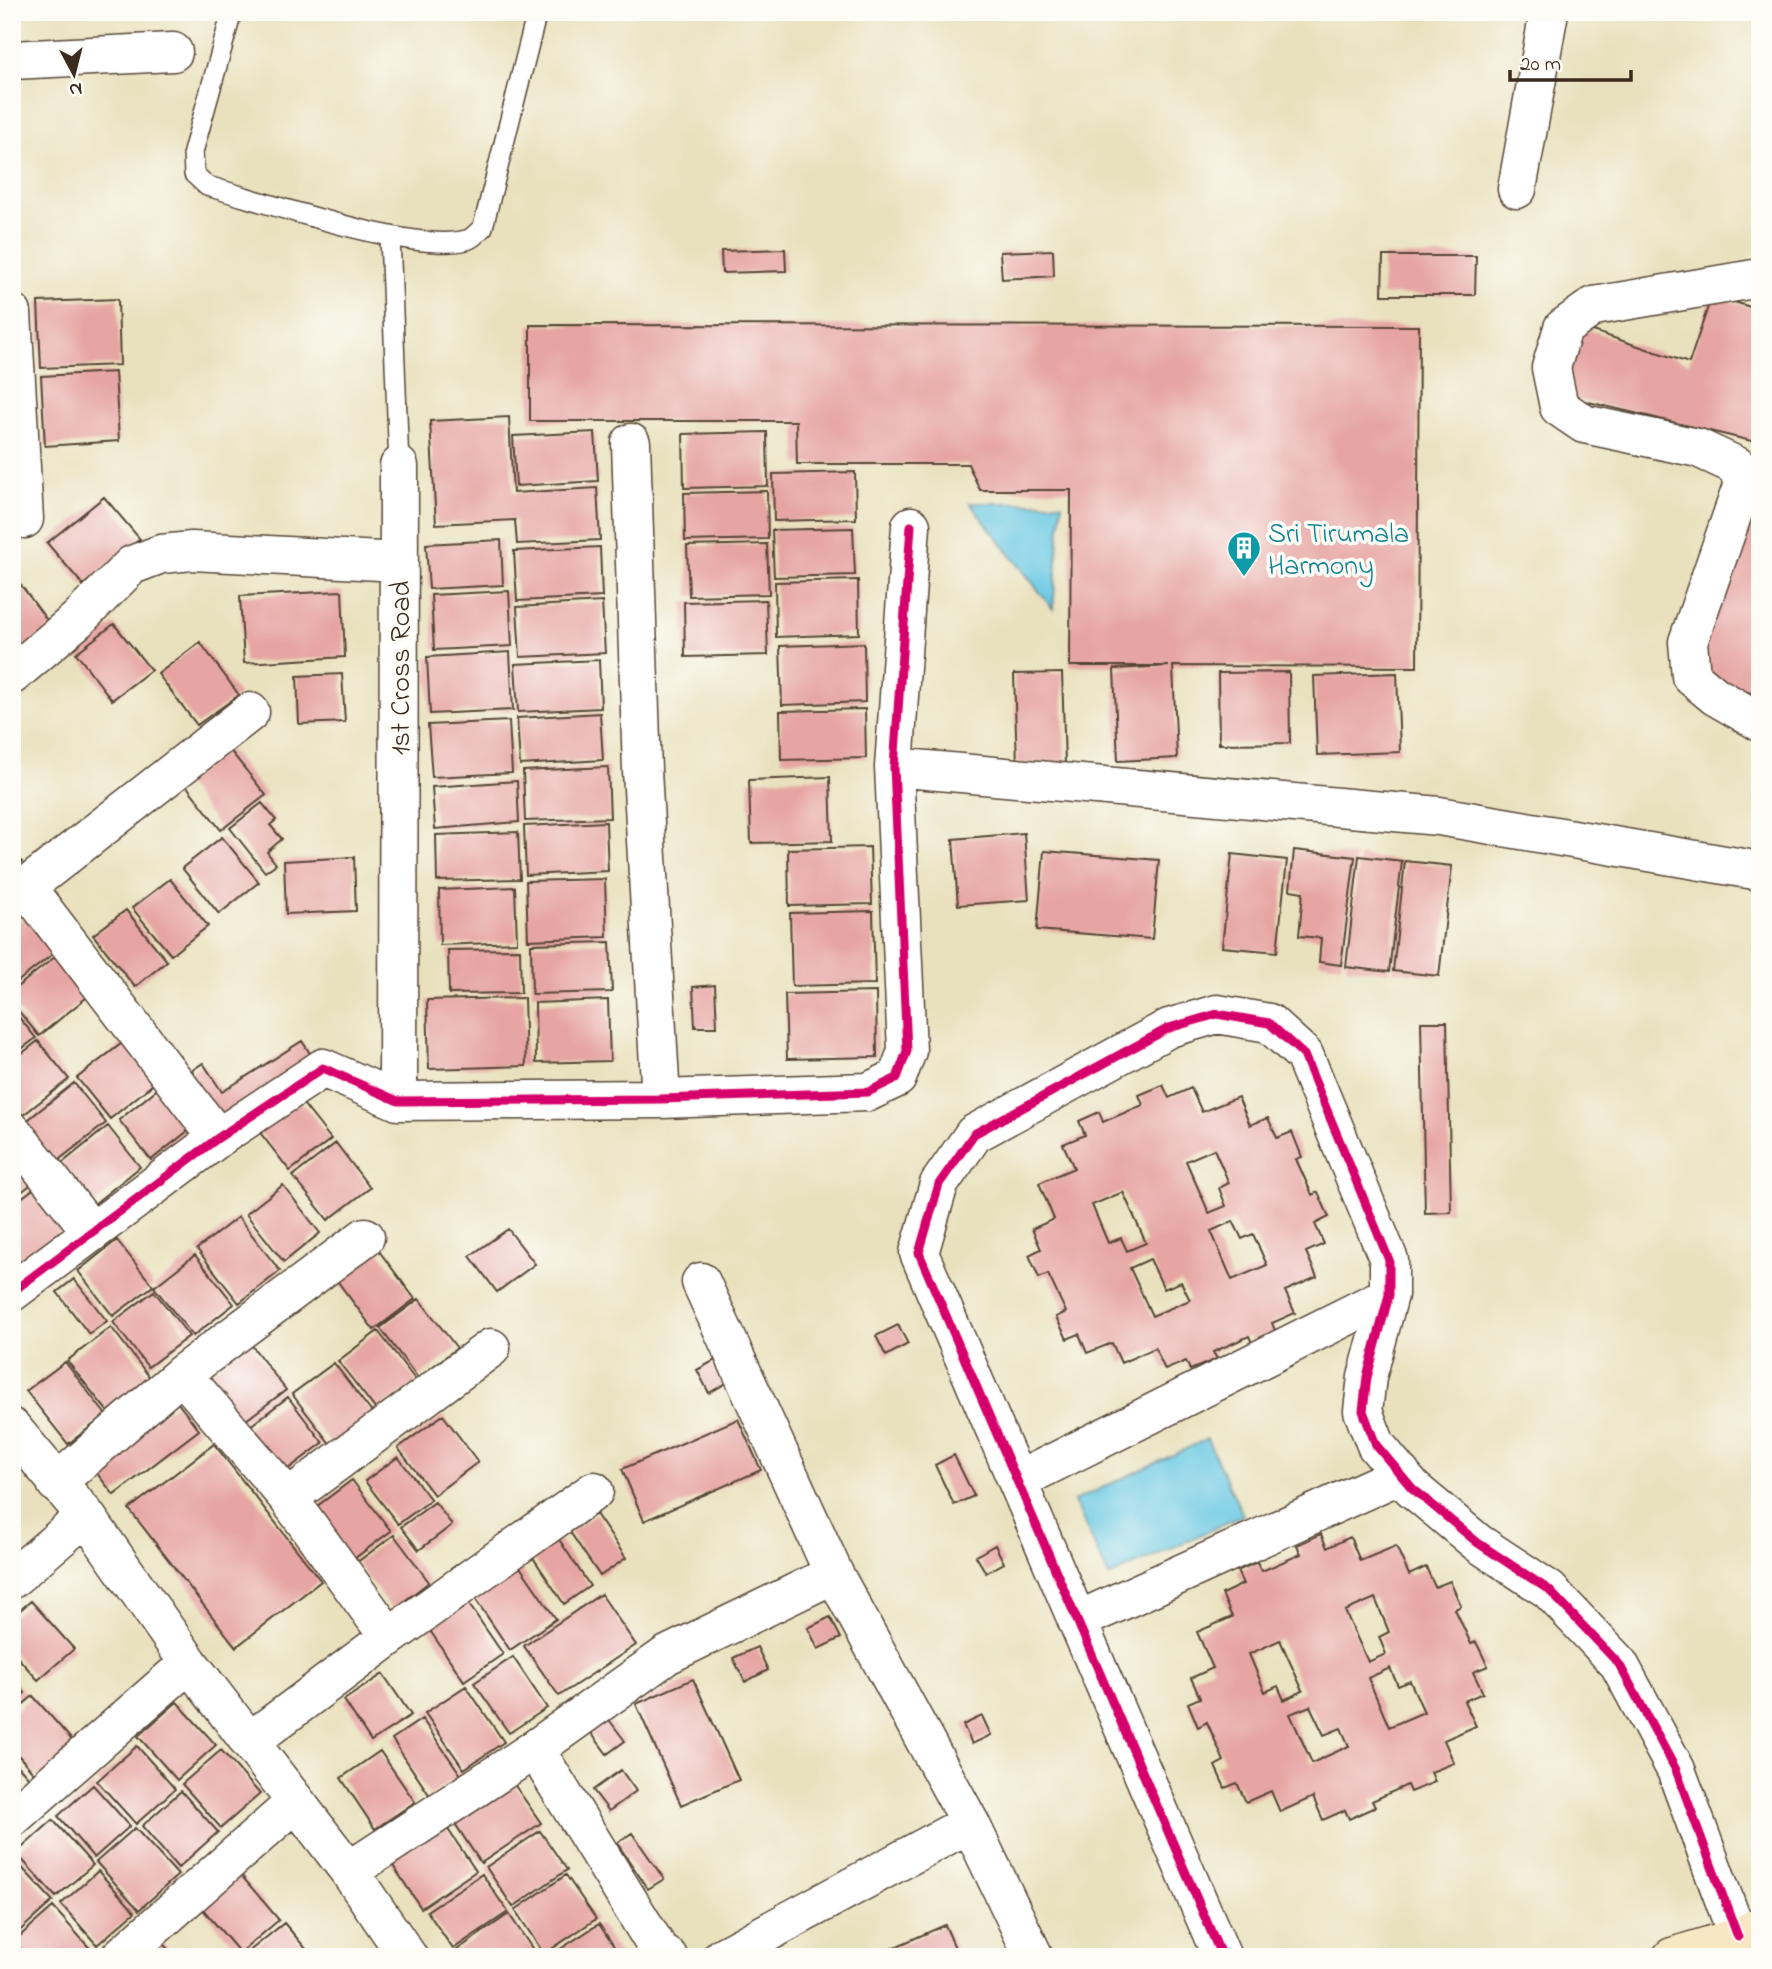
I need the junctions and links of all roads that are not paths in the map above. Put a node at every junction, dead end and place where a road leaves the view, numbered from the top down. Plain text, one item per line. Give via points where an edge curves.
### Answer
1 (232, 12) edge
2 (537, 12) edge
3 (1549, 12) edge
4 (173, 52) dead end
5 (12, 60) edge
6 (1517, 189) dead end
7 (390, 236) junction
8 (1760, 278) edge
9 (12, 313) edge
10 (631, 443) dead end
11 (399, 466) joint
12 (24, 519) dead end
13 (911, 526) dead end
14 (399, 562) junction
15 (12, 675) edge
16 (250, 712) dead end
17 (1760, 722) edge
18 (894, 767) junction
19 (1760, 871) edge
20 (19, 893) edge
21 (661, 1099) junction
22 (398, 1101) junction
23 (12, 1131) edge
24 (218, 1138) junction
25 (92, 1232) junction
26 (365, 1237) dead end
27 (701, 1282) dead end
28 (12, 1292) edge
29 (1389, 1294) junction
30 (491, 1348) dead end
31 (182, 1374) junction
32 (12, 1428) edge
33 (1401, 1474) junction
34 (1017, 1481) junction
35 (56, 1483) junction
36 (594, 1491) dead end
37 (288, 1498) junction
38 (86, 1516) junction
39 (834, 1574) junction
40 (12, 1579) edge
41 (1077, 1621) junction
42 (389, 1637) junction
43 (189, 1663) junction
44 (249, 1742) junction
45 (536, 1749) junction
46 (295, 1804) junction
47 (12, 1818) edge
48 (970, 1823) junction
49 (349, 1871) junction
50 (1749, 1932) edge
51 (391, 1950) edge
52 (120, 1957) edge
53 (668, 1957) edge
54 (722, 1957) edge
55 (1034, 1957) edge
56 (1222, 1957) edge
57 (1672, 1957) edge

1 - 7 lane via 193,152 194,174 207,186
2 - 7 lane via 483,228 468,240
3 - 6 street
4 - 5 street
7 - 11 lane, 1st Cross Road
8 - 17 street via 1594,306 1563,328 1551,368 1559,407 1584,424 1698,447 1737,466 1742,484 1688,642 1690,665 1691,676
9 - 12 street
10 - 21 street via 642,771
11 - 14 street, 1st Cross Road
13 - 18 street
14 - 15 street via 191,551 161,554 132,565
14 - 22 street, 1st Cross Road
16 - 20 street
18 - 19 street via 1439,816
18 - 21 street via 907,1051 897,1078 868,1092
20 - 24 street
21 - 22 street
22 - 24 street via 323,1068
23 - 25 street
24 - 25 street
25 - 28 street
26 - 31 street
27 - 39 street
29 - 33 street via 1363,1411 1377,1445
29 - 34 street
29 - 34 street via 1389,1260 1304,1055 1269,1023 1217,1014 1169,1028 974,1134 939,1184 919,1253
30 - 37 street
31 - 35 street
31 - 37 street
32 - 35 street
33 - 41 street
33 - 50 street via 1478,1543 1549,1590 1619,1664 1676,1770
34 - 41 street
35 - 38 street
36 - 42 street
37 - 42 street
38 - 40 street
38 - 43 street
39 - 45 street via 667,1655
39 - 48 street
41 - 56 street
42 - 44 street
43 - 44 street
43 - 47 street
44 - 46 street
45 - 49 street
45 - 53 street via 660,1952
46 - 49 street
46 - 52 street
48 - 54 street
48 - 55 street
49 - 51 street
50 - 57 street

